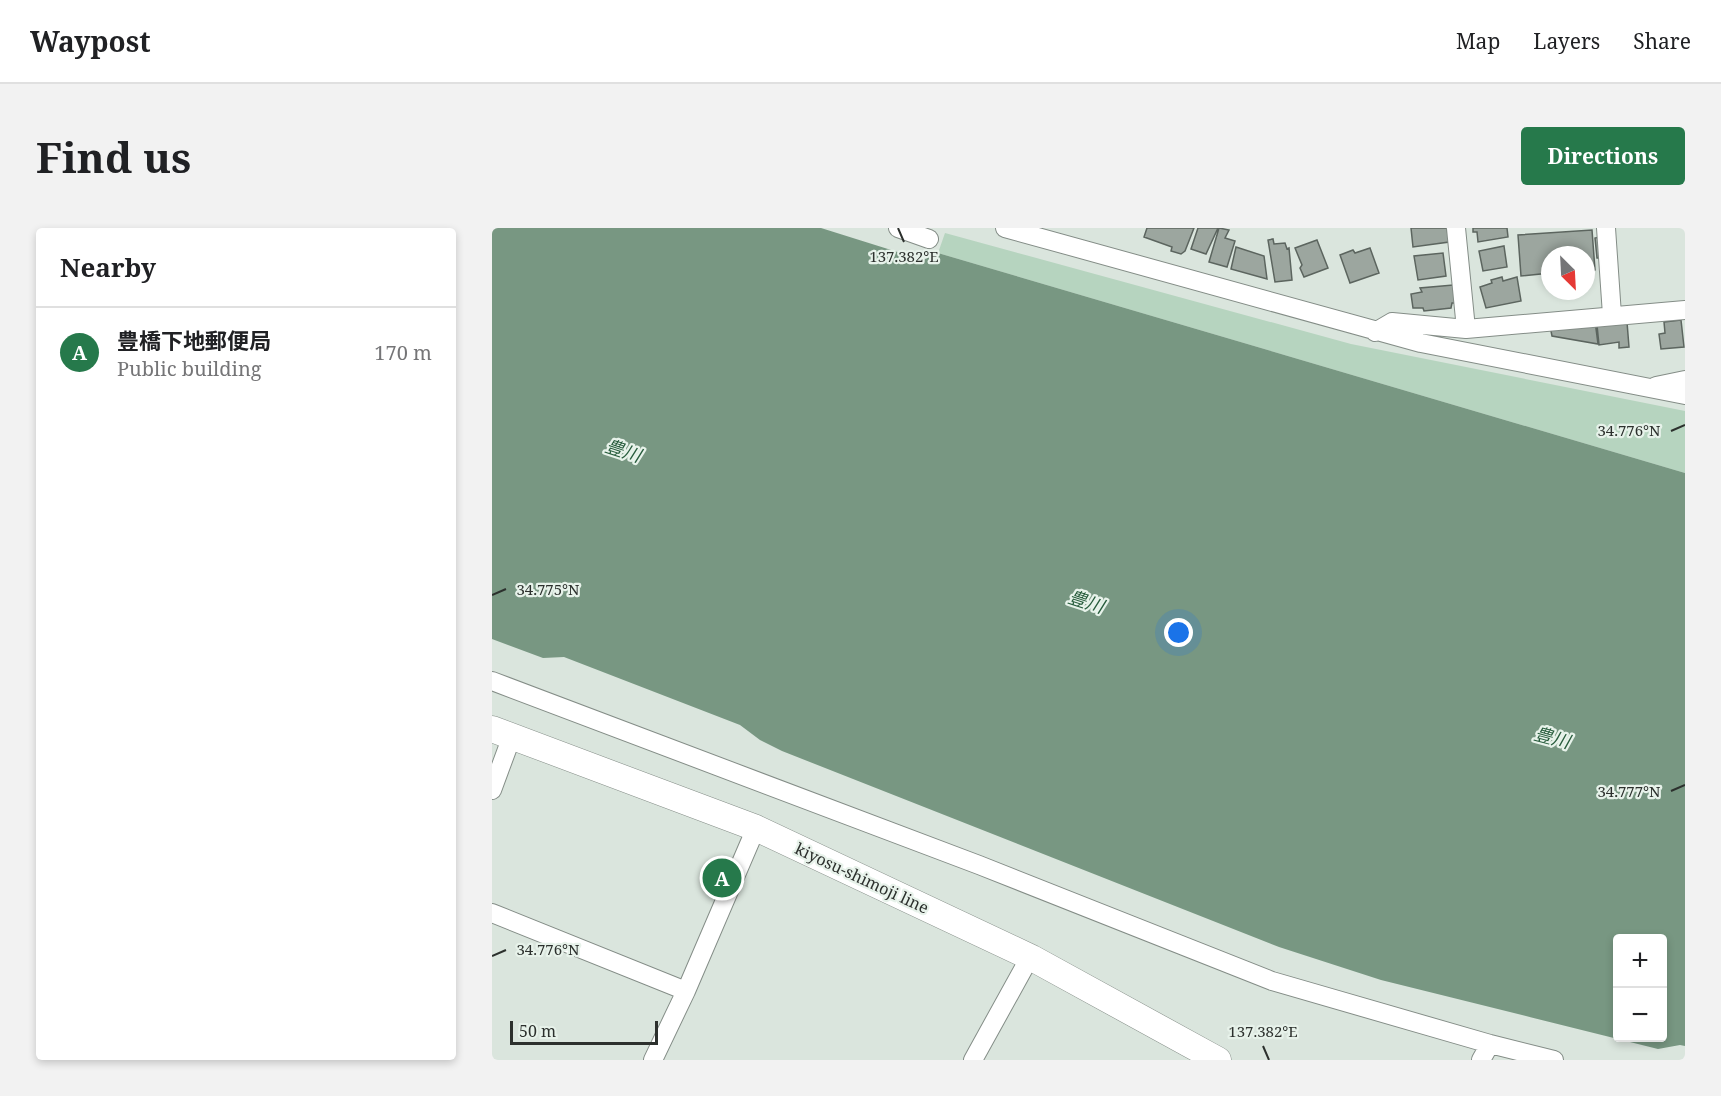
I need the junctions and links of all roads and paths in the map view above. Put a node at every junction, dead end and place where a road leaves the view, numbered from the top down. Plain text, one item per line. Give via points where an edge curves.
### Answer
1 (898, 228) edge
2 (1005, 228) edge
3 (1456, 228) edge
4 (1606, 228) edge
5 (929, 239) dead end
6 (1685, 310) edge
7 (1612, 315) junction
8 (1466, 329) junction
9 (1375, 332) junction
10 (1685, 380) edge
11 (1648, 387) junction
12 (1685, 395) edge
13 (492, 681) edge
14 (502, 732) edge
15 (492, 790) edge
16 (756, 828) junction
17 (492, 913) edge
18 (1030, 957) junction
19 (686, 991) junction
20 (1490, 1044) junction
21 (653, 1060) edge
22 (973, 1060) edge
23 (1218, 1060) edge
24 (1481, 1060) edge
25 (1554, 1060) edge

1 - 5 street
2 - 9 street
3 - 8 street
4 - 7 street
6 - 7 street
7 - 8 street
8 - 9 street via 1392,322
9 - 11 street
10 - 11 street
11 - 12 street
13 - 20 street via 979,865 1272,981
14 - 15 street
14 - 16 main road, kiyosu-shimoji line
16 - 18 main road, kiyosu-shimoji line
16 - 19 street
17 - 19 street
18 - 22 street
18 - 23 main road, kiyosu-shimoji line
19 - 21 street
20 - 24 street
20 - 25 street

